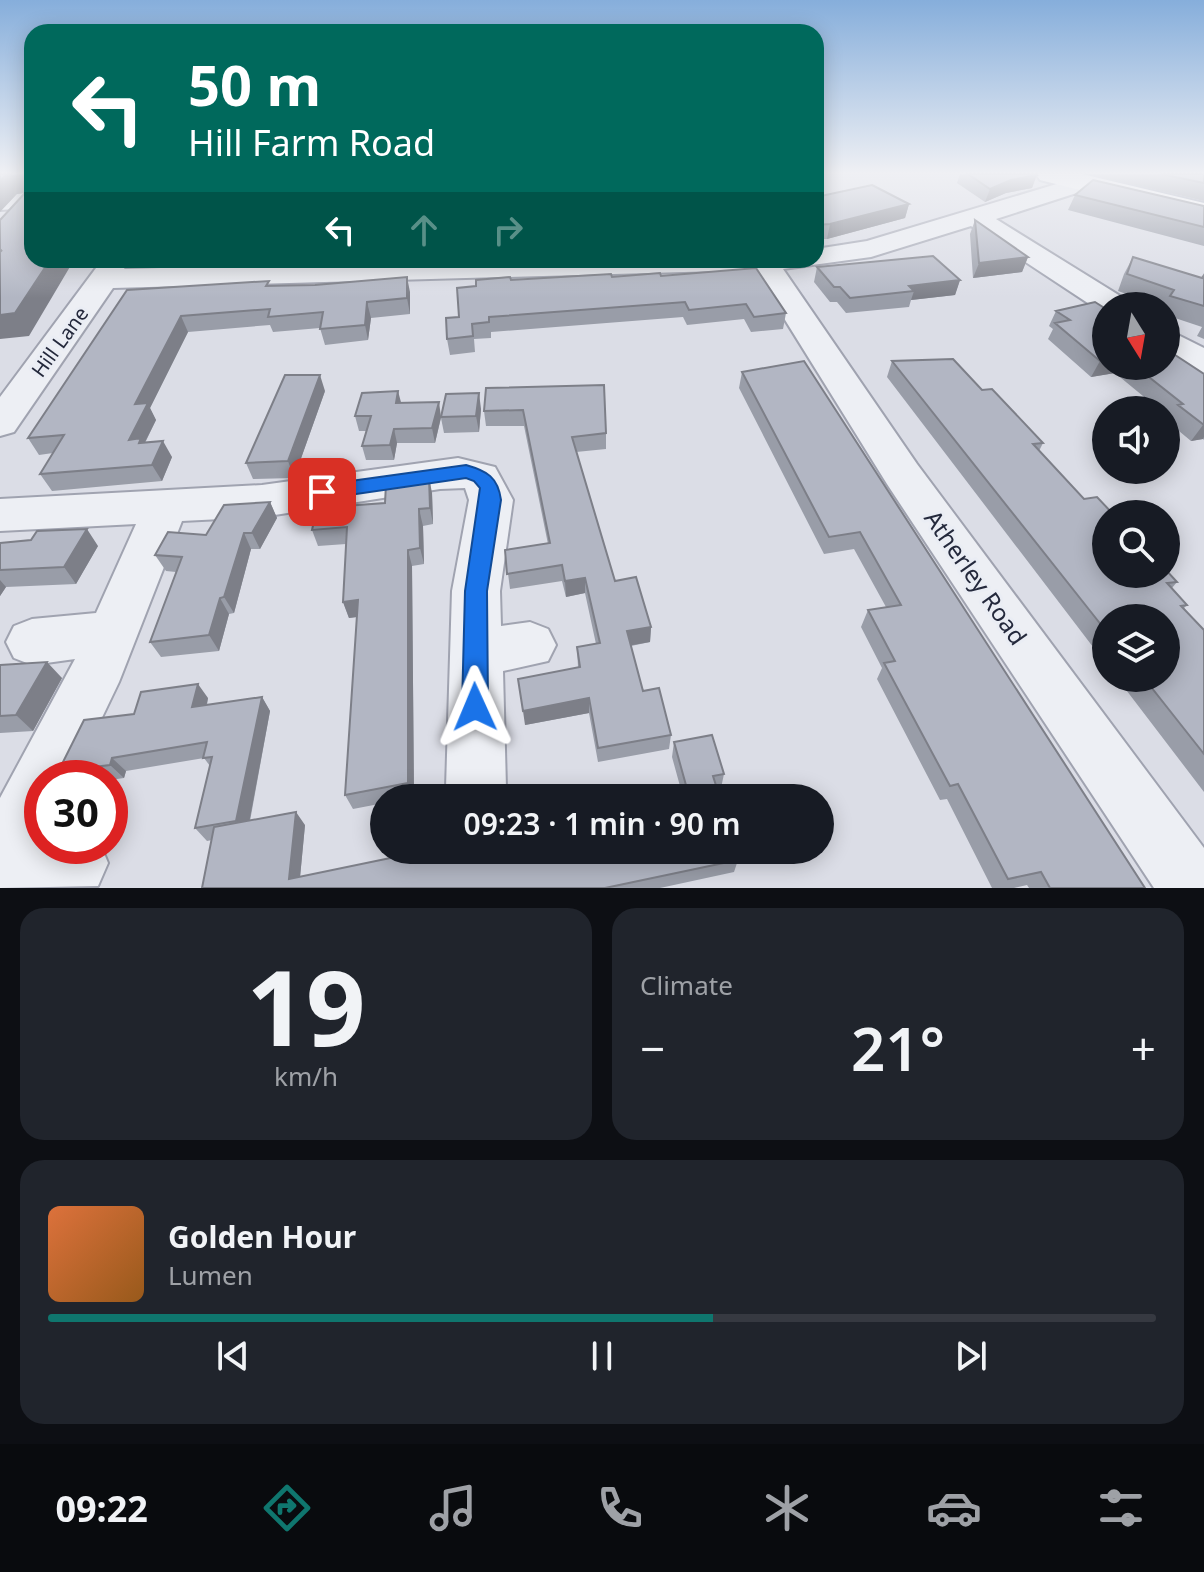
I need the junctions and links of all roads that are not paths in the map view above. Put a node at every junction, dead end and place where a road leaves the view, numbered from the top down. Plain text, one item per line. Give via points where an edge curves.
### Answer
1 (11, 215) edge
2 (980, 215) edge
3 (975, 217) junction
4 (0, 232) edge
5 (824, 257) edge
6 (278, 268) edge
7 (783, 268) edge
8 (110, 270) edge
9 (1092, 292) edge
10 (1180, 348) edge
11 (1204, 363) edge
12 (0, 423) edge
13 (165, 508) junction
14 (0, 515) edge
15 (112, 633) junction
16 (32, 642) dead end
17 (530, 645) dead end
18 (474, 652) junction
19 (476, 784) edge
20 (67, 864) edge
21 (0, 872) edge
22 (1193, 888) edge

1 - 4 street
2 - 3 street
3 - 5 street via 871,249
3 - 9 street
6 - 8 street
7 - 22 street, Atherley Road via 902,474
8 - 12 street, Hill Lane
10 - 11 street
13 - 14 street
13 - 15 street
13 - 18 street via 262,501 440,474 481,476 490,487 491,500 476,591
15 - 16 street
15 - 21 street
17 - 18 street
18 - 19 street
20 - 21 street

